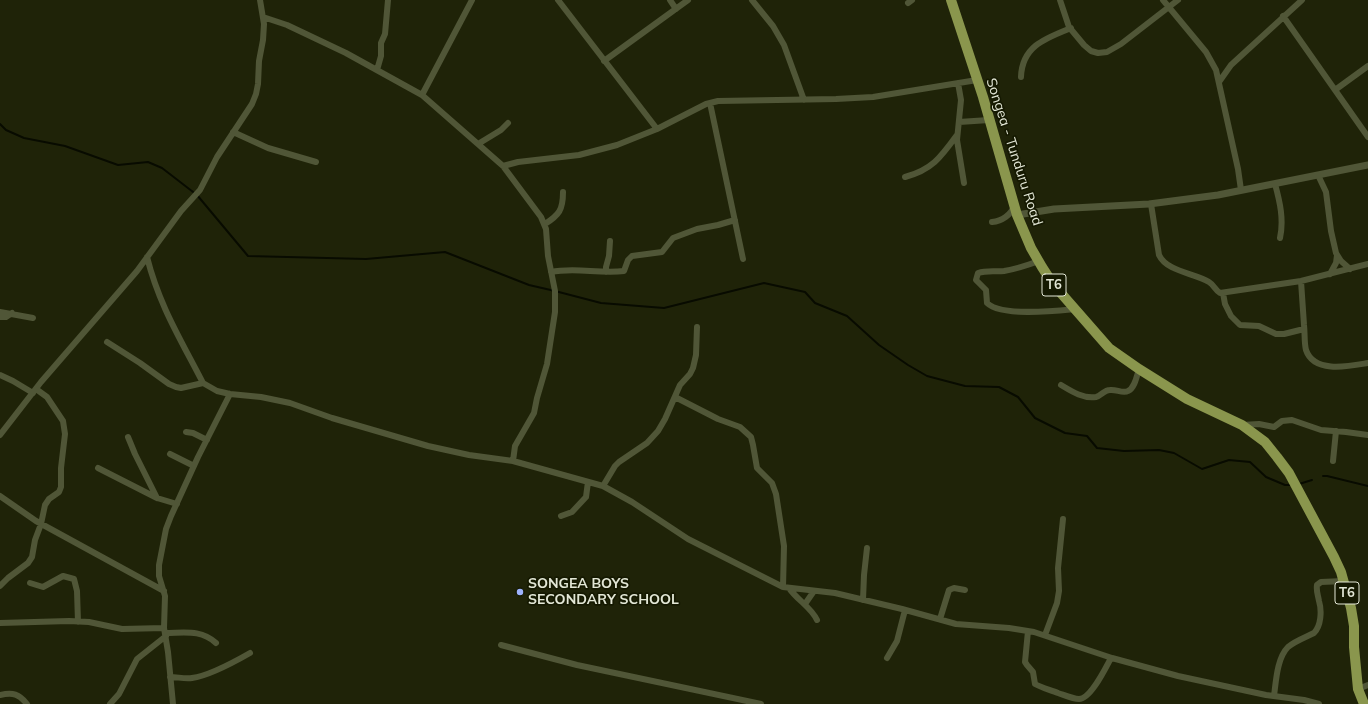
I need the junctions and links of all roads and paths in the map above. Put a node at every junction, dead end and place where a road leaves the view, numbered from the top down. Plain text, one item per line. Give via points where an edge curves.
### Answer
1 (260, 0) edge
2 (388, 0) edge
3 (472, 0) edge
4 (558, 0) edge
5 (670, 0) edge
6 (688, 0) edge
7 (951, 0) edge
8 (1060, 0) edge
9 (1163, 0) edge
10 (1178, 0) edge
11 (1302, 0) edge
12 (755, 1) edge
13 (1169, 8) junction
14 (676, 9) junction
15 (1284, 16) junction
16 (263, 17) junction
17 (1071, 28) junction
18 (604, 61) junction
19 (1213, 64) junction
20 (1231, 65) junction
21 (1368, 66) edge
22 (377, 70) junction
23 (1021, 77) dead end
24 (977, 80) junction
25 (1219, 82) junction
26 (958, 83) junction
27 (1335, 90) junction
28 (422, 95) junction
29 (804, 100) junction
30 (710, 103) junction
31 (989, 120) junction
32 (959, 122) junction
33 (508, 123) dead end
34 (657, 129) junction
35 (233, 132) junction
36 (957, 135) junction
37 (1368, 137) edge
38 (478, 144) junction
39 (316, 162) dead end
40 (1368, 165) edge
41 (503, 166) junction
42 (1318, 175) junction
43 (905, 177) dead end
44 (964, 183) dead end
45 (1275, 184) junction
46 (1241, 190) junction
47 (563, 192) dead end
48 (1151, 204) junction
49 (1016, 211) junction
50 (735, 220) junction
51 (992, 222) dead end
52 (545, 224) junction
53 (1280, 238) dead end
54 (610, 241) dead end
55 (1336, 253) junction
56 (147, 257) junction
57 (743, 259) dead end
58 (1039, 261) junction
59 (1368, 264) edge
60 (1350, 269) junction
61 (551, 272) junction
62 (606, 272) junction
63 (1330, 274) junction
64 (1301, 281) junction
65 (1223, 293) junction
66 (1075, 309) junction
67 (0, 312) edge
68 (12, 313) junction
69 (0, 317) edge
70 (33, 318) dead end
71 (697, 327) dead end
72 (1304, 329) junction
73 (107, 342) dead end
74 (1368, 363) edge
75 (1140, 369) junction
76 (0, 375) edge
77 (203, 383) junction
78 (1061, 385) dead end
79 (34, 391) junction
80 (230, 394) junction
81 (675, 397) junction
82 (1242, 425) junction
83 (1336, 431) junction
84 (186, 432) dead end
85 (0, 435) edge
86 (1368, 435) edge
87 (128, 437) dead end
88 (207, 440) junction
89 (170, 454) dead end
90 (513, 461) junction
91 (1333, 461) dead end
92 (194, 466) junction
93 (98, 468) dead end
94 (588, 482) junction
95 (603, 486) junction
96 (0, 496) edge
97 (157, 498) junction
98 (176, 504) junction
99 (562, 516) dead end
100 (1063, 519) dead end
101 (40, 524) junction
102 (867, 548) dead end
103 (1344, 581) junction
104 (30, 583) dead end
105 (0, 586) edge
106 (786, 588) junction
107 (965, 590) dead end
108 (164, 591) junction
109 (814, 591) junction
110 (863, 600) junction
111 (806, 604) junction
112 (905, 610) junction
113 (940, 619) junction
114 (817, 620) dead end
115 (78, 622) junction
116 (0, 623) edge
117 (1028, 631) junction
118 (165, 632) junction
119 (1045, 635) junction
120 (216, 644) dead end
121 (502, 645) dead end
122 (250, 653) dead end
123 (887, 658) dead end
124 (1111, 658) junction
125 (170, 677) junction
126 (1363, 687) edge
127 (0, 695) edge
128 (723, 696) junction
129 (1274, 696) junction
130 (27, 704) edge
131 (110, 704) edge
132 (173, 704) edge
133 (724, 704) edge
134 (761, 704) edge
135 (1319, 704) edge
136 (1364, 704) edge

1 - 16 street
2 - 22 street via 385,34
3 - 28 street
4 - 18 street
5 - 14 street
6 - 14 street
7 - 24 highway, Songea - Tunduru Road / T6
8 - 17 street
9 - 13 street
10 - 13 street
11 - 15 street
12 - 29 street via 784,45
13 - 17 street via 1107,52 1091,51
13 - 19 street
14 - 18 street
15 - 20 street
15 - 27 street
16 - 22 street via 346,53
16 - 35 street via 264,40 258,61 256,94
17 - 23 street via 1036,45 1025,58
18 - 34 street
19 - 20 street via 1221,67
19 - 25 street
20 - 25 street
21 - 27 street
22 - 28 street
24 - 26 street
24 - 31 highway, Songea - Tunduru Road / T6
25 - 46 street
26 - 29 street via 873,97
26 - 32 street
27 - 37 street
28 - 38 street
29 - 30 street
30 - 34 street
30 - 50 street
31 - 32 street
31 - 49 highway, Songea - Tunduru Road / T6
32 - 36 street
33 - 38 street
34 - 41 street via 617,145 580,155
35 - 39 street via 268,148
35 - 56 street via 200,190
36 - 43 street via 943,154 927,169
36 - 44 street
38 - 41 street
40 - 42 street
41 - 52 street
42 - 45 street
42 - 55 street via 1326,192
45 - 46 street
45 - 53 street via 1280,206
46 - 48 street via 1218,196
47 - 52 street via 563,201 557,216
48 - 49 street
48 - 65 street via 1161,260 1180,271 1206,280 1217,292
49 - 51 street via 1013,210 1004,219
49 - 58 highway, Songea - Tunduru Road / T6
50 - 57 street
50 - 62 street via 673,238 662,252 632,256 624,271
52 - 61 street
54 - 62 street
55 - 60 street
55 - 63 street via 1337,262
56 - 77 street via 169,320
56 - 79 street
58 - 66 highway, Songea - Tunduru Road / T6 via 1053,284
58 - 66 street via 1021,268 978,273 976,280 986,290 987,303 1000,309 1014,311
59 - 60 street
60 - 63 street
61 - 62 street
61 - 90 street via 555,291 555,312 547,364 533,415 515,446
63 - 64 street
64 - 65 street
64 - 72 street
65 - 72 street via 1231,316 1240,324 1259,326 1276,334
66 - 75 highway, Songea - Tunduru Road / T6 via 1109,348
67 - 68 street
68 - 69 street
68 - 70 street
71 - 81 street via 694,368 680,385
72 - 74 street via 1306,351 1320,364 1338,367
73 - 77 street via 176,387
75 - 78 street via 1128,392 1109,390 1096,397 1086,397
75 - 82 highway, Songea - Tunduru Road / T6 via 1187,399
76 - 79 street
77 - 80 street via 217,391
79 - 85 street
79 - 101 street via 47,397 64,425 61,487 59,492 46,502
80 - 88 street
80 - 90 street via 290,403 428,446
81 - 95 street via 658,431 647,443 614,466
81 - 106 street via 740,427 751,437 757,468 772,483 776,494 784,546
82 - 83 street via 1260,424 1274,427 1282,421 1292,420 1321,430
82 - 103 highway, Songea - Tunduru Road / T6 via 1265,442 1288,473 1334,557
83 - 86 street
83 - 91 street
84 - 88 street
87 - 97 street
88 - 92 street
89 - 92 street
90 - 94 street
92 - 98 street
93 - 97 street
94 - 95 street
94 - 99 street via 586,496 572,512
95 - 106 street via 688,539
96 - 101 street
97 - 98 street
98 - 108 street via 166,529 159,565 159,576
100 - 119 street via 1058,568 1059,591
101 - 105 street via 32,557
101 - 108 street
102 - 110 street
103 - 126 highway, Songea - Tunduru Road / T6 via 1351,608 1354,647
103 - 129 street via 1321,582 1316,585 1320,612 1317,630 1288,647 1279,666
104 - 115 street via 44,587 63,576 74,579
106 - 109 street
106 - 111 street
107 - 113 street via 950,590
108 - 118 street
109 - 110 street
109 - 111 street
110 - 112 street
111 - 114 street
112 - 113 street
112 - 123 street via 896,644
113 - 117 street via 956,624
115 - 116 street
115 - 118 street
117 - 119 street
117 - 124 street via 1025,662 1033,672 1035,684 1063,694 1084,698
118 - 120 street via 198,633 207,636
118 - 125 street
118 - 131 street via 137,659 119,694
119 - 124 street
121 - 128 street via 577,665
122 - 125 street via 201,676
124 - 129 street via 1178,676
125 - 132 street
126 - 136 highway, Songea - Tunduru Road / T6
127 - 130 street via 18,695
128 - 133 street
128 - 134 street
129 - 135 street

